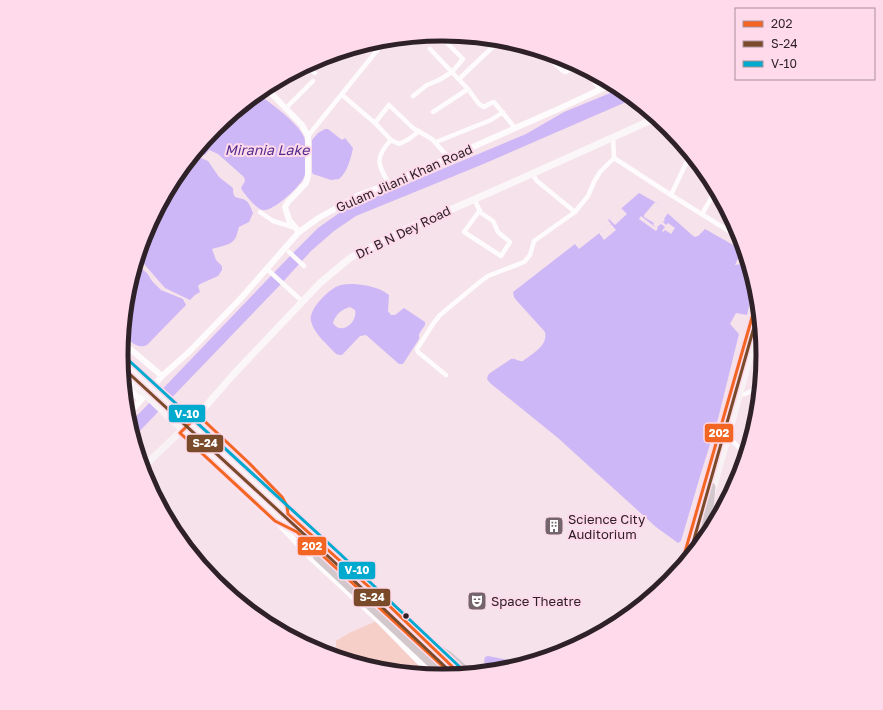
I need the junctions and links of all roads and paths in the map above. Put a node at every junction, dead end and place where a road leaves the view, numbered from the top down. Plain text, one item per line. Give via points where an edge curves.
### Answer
1 (445, 41) edge
2 (494, 46) edge
3 (378, 47) edge
4 (430, 49) dead end
5 (553, 62) edge
6 (572, 69) edge
7 (310, 70) edge
8 (452, 72) junction
9 (315, 73) dead end
10 (459, 79) junction
11 (593, 80) edge
12 (313, 81) dead end
13 (605, 87) edge
14 (468, 89) junction
15 (600, 90) junction
16 (270, 92) edge
17 (342, 95) junction
18 (413, 96) dead end
19 (286, 108) junction
20 (433, 112) dead end
21 (503, 112) junction
22 (651, 120) edge
23 (375, 123) junction
24 (515, 128) junction
25 (419, 131) junction
26 (308, 136) junction
27 (613, 137) junction
28 (391, 140) junction
29 (436, 142) junction
30 (448, 157) junction
31 (614, 158) junction
32 (688, 160) edge
33 (532, 174) junction
34 (389, 184) junction
35 (672, 194) junction
36 (713, 197) edge
37 (474, 199) junction
38 (480, 210) junction
39 (260, 212) dead end
40 (575, 212) junction
41 (702, 214) junction
42 (298, 230) junction
43 (731, 232) edge
44 (289, 252) dead end
45 (304, 266) dead end
46 (269, 271) junction
47 (303, 302) junction
48 (753, 314) edge
49 (754, 321) edge
50 (755, 334) edge
51 (755, 338) edge
52 (128, 347) edge
53 (128, 366) edge
54 (446, 375) dead end
55 (162, 376) junction
56 (128, 378) edge
57 (129, 389) edge
58 (754, 390) edge
59 (731, 393) junction
60 (740, 396) junction
61 (141, 400) junction
62 (133, 409) edge
63 (198, 414) junction
64 (180, 433) junction
65 (728, 436) junction
66 (741, 450) edge
67 (147, 464) edge
68 (711, 487) junction
69 (288, 514) junction
70 (707, 523) edge
71 (279, 524) junction
72 (703, 529) edge
73 (297, 532) junction
74 (697, 537) edge
75 (309, 543) junction
76 (687, 551) edge
77 (686, 553) edge
78 (430, 644) junction
79 (425, 668) edge
80 (454, 668) edge
81 (462, 668) edge
82 (437, 669) edge
83 (445, 669) edge

1 - 8 street via 463,59
2 - 10 street
3 - 17 street
4 - 8 street
5 - 6 street via 563,71
7 - 9 street
8 - 10 street
8 - 18 street via 427,85
10 - 14 street
11 - 15 street
12 - 19 street
13 - 15 street, Gulam Jilani Khan Road
14 - 20 street
14 - 21 street via 482,106 494,102
15 - 24 street, Gulam Jilani Khan Road
16 - 19 street
17 - 23 street
17 - 26 street
19 - 26 street via 302,125
21 - 24 street
21 - 29 street via 491,120
22 - 27 main road, Dr. B N Dey Road
23 - 25 street via 389,105
23 - 28 street
24 - 30 street, Gulam Jilani Khan Road
25 - 28 street via 399,144
25 - 29 street
26 - 42 street via 306,183 285,208 289,220
27 - 31 street
27 - 33 main road, Dr. B N Dey Road
28 - 34 street via 379,155 380,167
29 - 30 street
30 - 34 street, Gulam Jilani Khan Road
31 - 35 street
31 - 40 street via 600,172 588,196
32 - 35 street
33 - 37 main road, Dr. B N Dey Road
33 - 40 street
34 - 42 street, Gulam Jilani Khan Road via 359,195
35 - 41 street
36 - 41 street
37 - 38 street
37 - 47 main road, Dr. B N Dey Road via 358,253 320,283
38 - 38 street via 510,242 500,256 464,232
39 - 42 street
40 - 54 street via 537,238 524,262 485,278 436,320 417,349
41 - 43 street
42 - 46 street, Gulam Jilani Khan Road
44 - 45 street
46 - 47 street
46 - 55 street, Gulam Jilani Khan Road
47 - 63 main road, Dr. B N Dey Road
48 - 59 main road
49 - 76 highway
50 - 68 highway
51 - 60 main road
52 - 55 street
53 - 69 main road
55 - 61 street, Gulam Jilani Khan Road
56 - 73 main road
57 - 61 street
58 - 60 street
59 - 60 street
59 - 77 main road
60 - 65 main road
61 - 62 street, Gulam Jilani Khan Road
63 - 64 main road
63 - 69 main road via 282,498
64 - 67 main road
64 - 71 main road
65 - 66 street
65 - 72 main road
68 - 70 highway
68 - 74 highway
69 - 78 main road
71 - 73 main road
71 - 79 street
73 - 75 main road
75 - 82 highway via 318,557
75 - 83 main road
78 - 80 main road
78 - 81 highway

